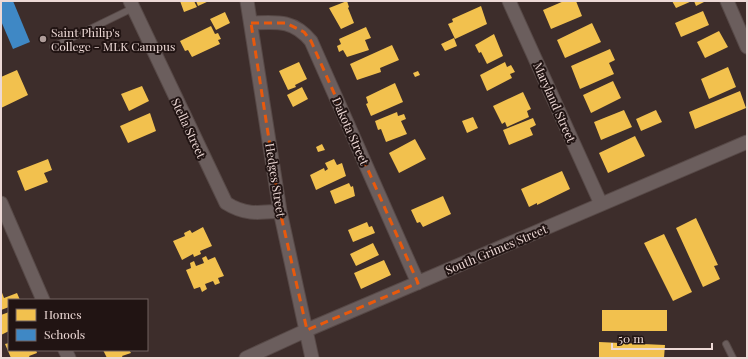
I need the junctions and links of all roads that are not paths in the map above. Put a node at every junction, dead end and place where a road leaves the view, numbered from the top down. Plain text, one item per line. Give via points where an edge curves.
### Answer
1 (247, 1) edge
2 (509, 1) edge
3 (727, 1) edge
4 (132, 4) edge
5 (251, 23) junction
6 (53, 47) dead end
7 (747, 47) edge
8 (747, 142) edge
9 (1, 203) edge
10 (601, 204) junction
11 (280, 211) junction
12 (418, 283) junction
13 (43, 299) edge
14 (307, 330) junction
15 (726, 344) dead end
16 (246, 358) edge
17 (312, 358) edge
18 (733, 358) edge

1 - 5 street, Hedges Street
2 - 10 street, Maryland Street
3 - 7 street
4 - 6 lane
4 - 11 street, Stella Street via 226,204 238,211 256,214
5 - 11 street, Hedges Street
5 - 12 street, Dakota Street via 286,23 304,32 311,41
8 - 10 street, South Grimes Street
9 - 13 street
10 - 12 street, South Grimes Street
11 - 14 street, Hedges Street
12 - 14 street, South Grimes Street
14 - 16 street, South Grimes Street
14 - 17 street, Hedges Street
15 - 18 lane

